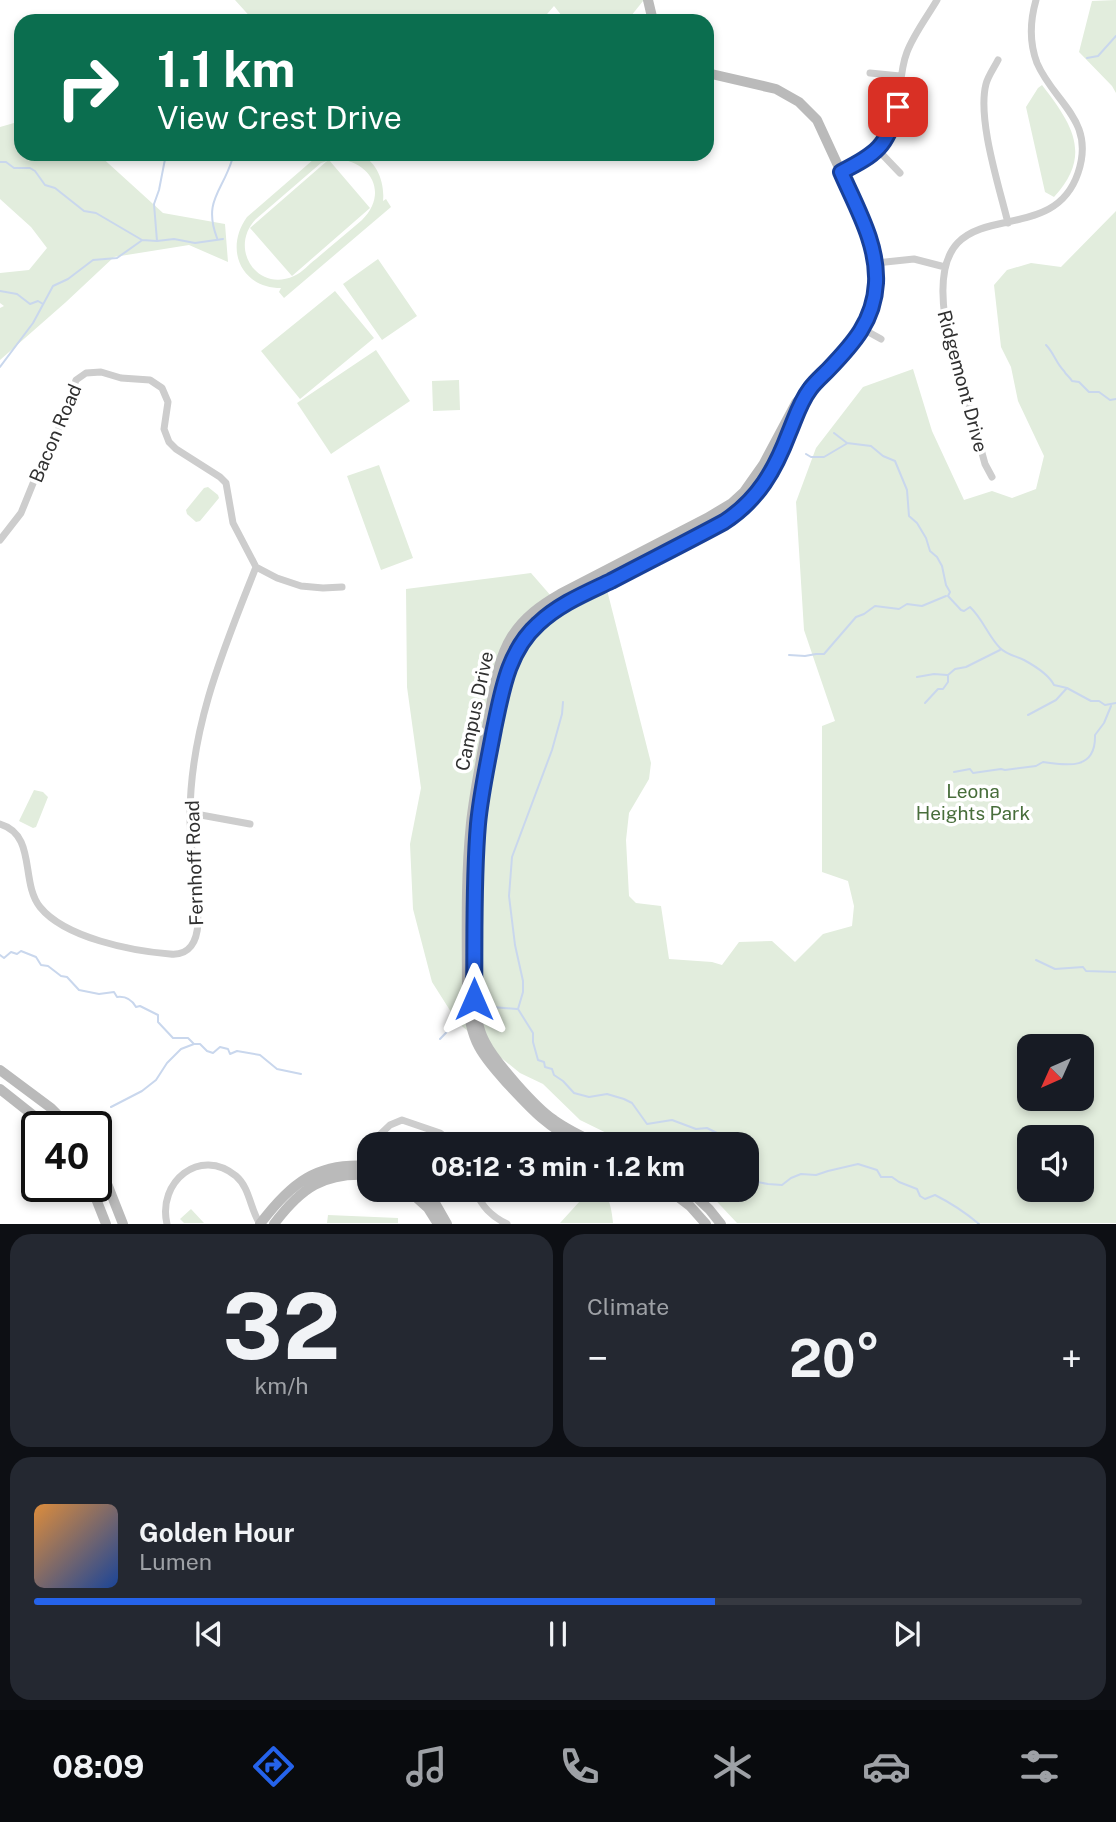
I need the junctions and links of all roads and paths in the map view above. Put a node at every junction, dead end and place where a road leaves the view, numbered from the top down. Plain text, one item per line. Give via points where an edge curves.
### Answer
1 (937, 0) edge
2 (1036, 0) edge
3 (998, 60) dead end
4 (870, 73) dead end
5 (714, 75) edge
6 (900, 76) junction
7 (878, 150) junction
8 (841, 172) junction
9 (900, 173) dead end
10 (1008, 223) junction
11 (876, 263) junction
12 (945, 267) junction
13 (863, 329) junction
14 (881, 339) dead end
15 (992, 477) dead end
16 (0, 540) edge
17 (256, 567) junction
18 (342, 587) dead end
19 (190, 813) junction
20 (0, 824) edge
21 (250, 824) dead end
22 (489, 1055) junction
23 (0, 1070) edge
24 (0, 1089) edge
25 (28, 1111) edge
26 (54, 1111) edge
27 (383, 1132) edge
28 (437, 1132) edge
29 (559, 1132) edge
30 (574, 1132) edge
31 (357, 1165) edge
32 (357, 1174) edge
33 (112, 1196) edge
34 (97, 1202) edge
35 (421, 1202) edge
36 (434, 1202) edge
37 (480, 1202) edge
38 (685, 1202) edge
39 (702, 1202) edge
40 (106, 1223) edge
41 (123, 1223) edge
42 (167, 1223) edge
43 (260, 1223) edge
44 (274, 1223) edge
45 (438, 1223) edge
46 (447, 1223) edge
47 (507, 1223) edge
48 (706, 1223) edge
49 (721, 1223) edge

1 - 6 street via 907,50
2 - 10 street, Ridgemont Drive via 1031,29 1037,62 1077,123 1082,157 1065,196 1040,213
3 - 10 street via 986,81 984,111
4 - 6 street
5 - 8 street, Campus Drive via 776,89 799,102 817,120
6 - 7 street via 893,126
7 - 8 street
7 - 9 street
8 - 11 street, Campus Drive
10 - 12 street, Ridgemont Drive via 967,234 953,248
11 - 12 street via 900,259
11 - 13 street, Campus Drive via 875,294
12 - 15 street, Ridgemont Drive via 945,318
13 - 14 street
13 - 22 street, Campus Drive via 809,390 777,464 740,512 565,604 536,625 521,643 507,672 482,789 471,970 476,1013
16 - 17 street, Bacon Road via 21,513 76,380 86,373 101,372 150,380 162,388 168,402 164,429 169,442 226,483 233,523
17 - 18 street via 301,586
17 - 19 street, Fernhoff Road via 207,695 194,760
19 - 20 street, Fernhoff Road via 198,931 191,947 180,954 105,942 53,919 34,898 19,837
19 - 21 street
22 - 29 street, Campus Drive via 537,1116
22 - 30 street, Campus Drive via 542,1110
23 - 26 street
24 - 25 street
27 - 28 street via 402,1120
31 - 43 street via 334,1167 302,1180
32 - 44 street via 320,1181 296,1197
33 - 41 street
34 - 40 street
35 - 45 street
36 - 46 street
37 - 47 street
38 - 48 street
39 - 49 street
42 - 43 street via 165,1203 171,1187 186,1171 201,1165 226,1169 241,1181

